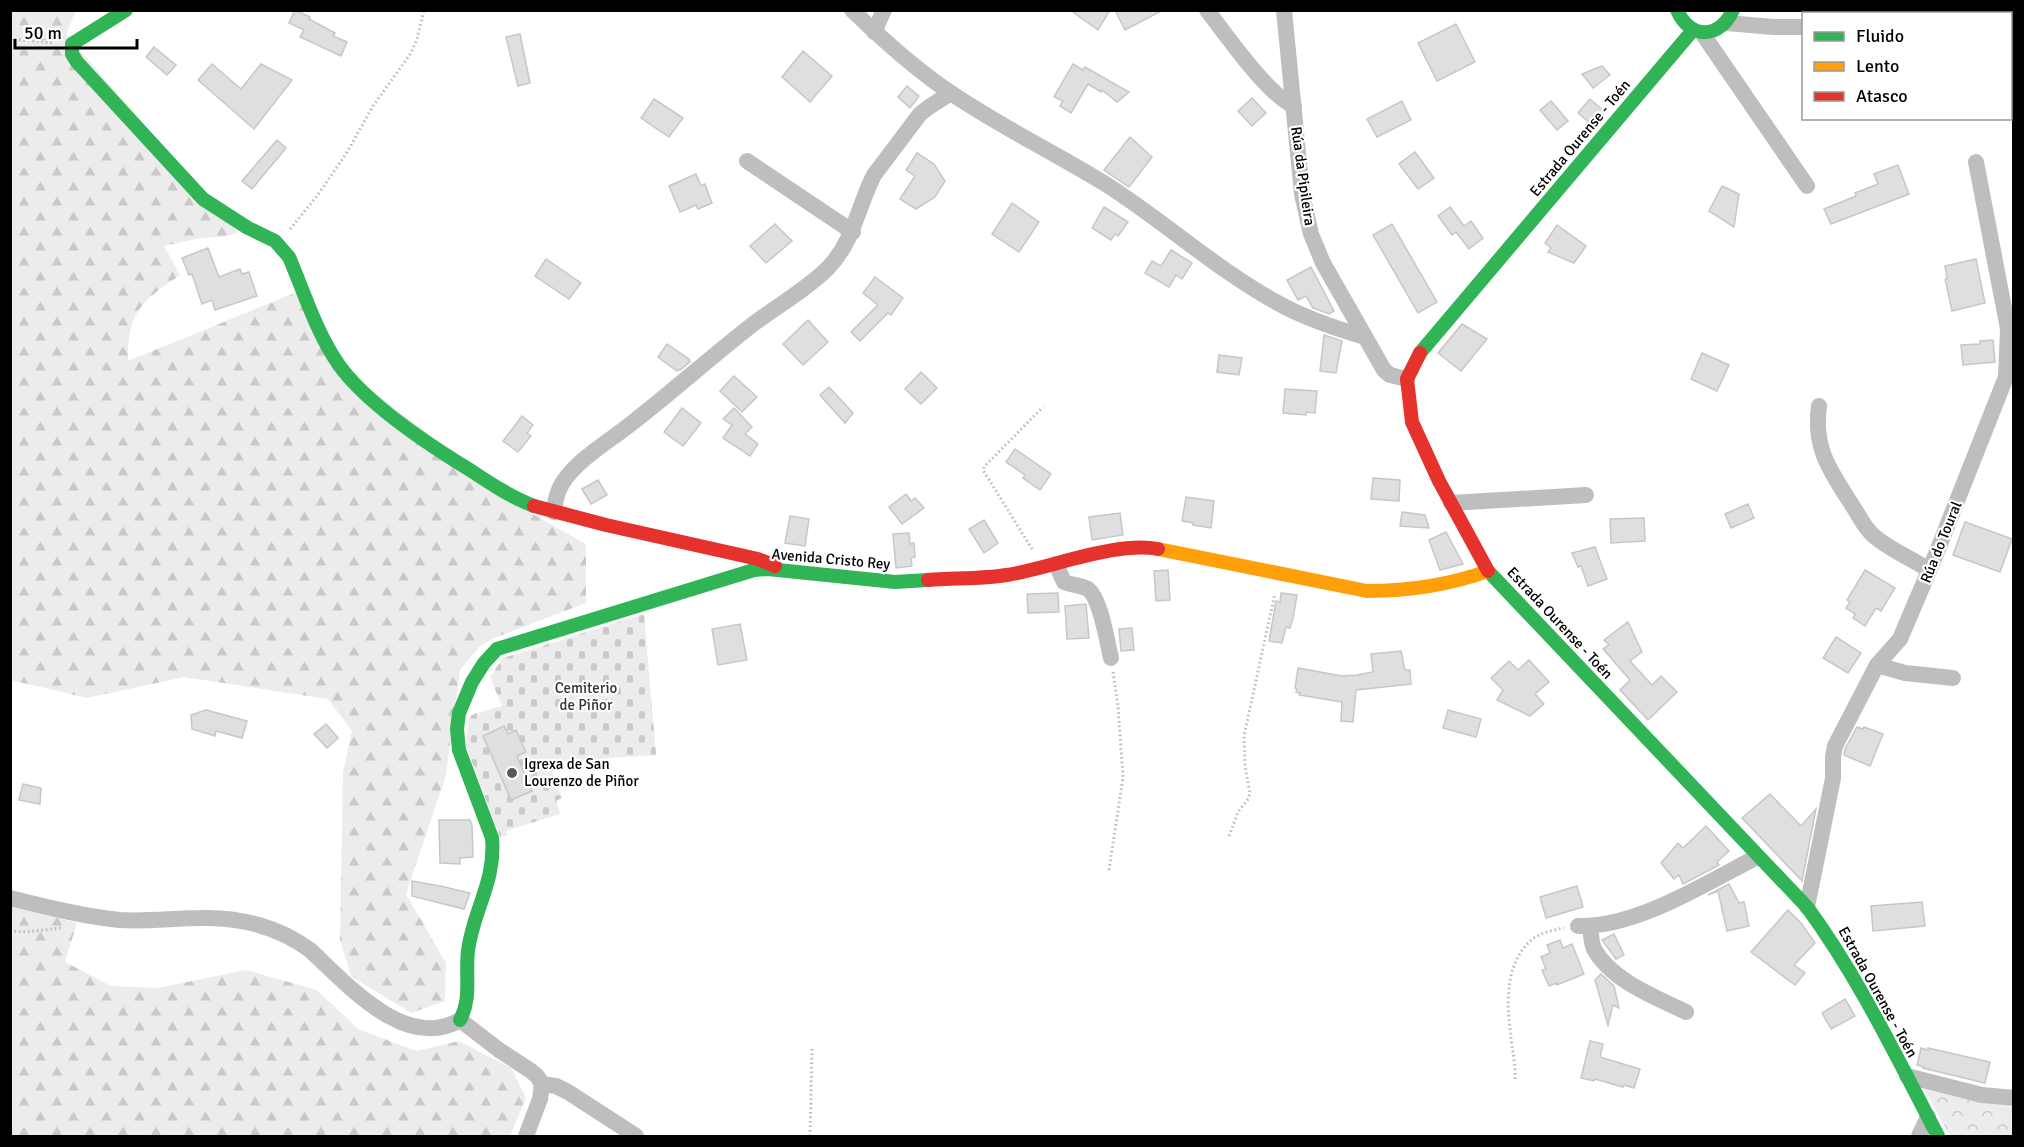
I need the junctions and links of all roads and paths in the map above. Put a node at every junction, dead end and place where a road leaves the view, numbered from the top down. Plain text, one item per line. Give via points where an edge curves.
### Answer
1 (126, 10) edge
2 (424, 10) edge
3 (852, 10) edge
4 (884, 10) edge
5 (1207, 10) edge
6 (1284, 10) edge
7 (1677, 10) edge
8 (1730, 16) edge
9 (1802, 27) edge
10 (1697, 31) junction
11 (874, 32) junction
12 (10, 39) edge
13 (72, 44) junction
14 (951, 93) junction
15 (1294, 106) junction
16 (747, 161) dead end
17 (1976, 162) dead end
18 (1807, 186) dead end
19 (853, 232) junction
20 (277, 244) junction
21 (1365, 337) junction
22 (1407, 379) junction
23 (1819, 406) dead end
24 (1043, 407) dead end
25 (1586, 495) dead end
26 (1451, 503) junction
27 (554, 512) junction
28 (678, 540) junction
29 (1056, 564) junction
30 (1038, 568) junction
31 (783, 569) junction
32 (1929, 570) junction
33 (1488, 571) junction
34 (1278, 574) junction
35 (728, 577) junction
36 (1111, 658) joint
37 (1877, 665) junction
38 (1953, 678) dead end
39 (1229, 836) dead end
40 (1757, 857) junction
41 (1110, 870) dead end
42 (10, 898) edge
43 (1807, 907) junction
44 (1584, 926) junction
45 (1686, 1012) dead end
46 (460, 1020) junction
47 (812, 1049) dead end
48 (1907, 1076) junction
49 (1515, 1079) dead end
50 (542, 1084) junction
51 (2013, 1098) edge
52 (1928, 1117) junction
53 (526, 1137) edge
54 (636, 1137) edge
55 (810, 1137) edge
56 (1919, 1137) edge
57 (1938, 1137) edge

1 - 13 street
2 - 20 path via 411,53 373,106 346,154
3 - 11 street
4 - 11 street
5 - 15 street via 1273,92
6 - 15 street, Rúa da Pipileira
7 - 10 street via 1684,24
8 - 9 street via 1788,28
8 - 10 street via 1720,29
10 - 18 street
10 - 22 street, Estrada Ourense - Toén via 1431,339
11 - 14 street
12 - 13 path
13 - 20 street via 77,62 203,199
14 - 19 street via 920,114 874,175
14 - 21 street via 1107,185 1277,303 1315,321
15 - 21 street, Rúa da Pipileira via 1302,194 1311,234
16 - 19 street
17 - 32 street, Rúa do Toural via 2008,329 2006,377
19 - 27 street via 830,266 574,468 558,491
20 - 27 street via 289,257 330,351 370,398 433,447 514,498
21 - 22 street, Rúa da Pipileira via 1384,370
22 - 26 street, Estrada Ourense - Toén via 1412,422
23 - 32 street via 1819,432 1826,464 1863,523 1876,537
24 - 30 path via 983,470 1029,543
25 - 26 street
26 - 33 street, Estrada Ourense - Toén
27 - 28 street
28 - 31 street
28 - 35 street via 719,562
29 - 30 street, Avenida Cristo Rey
29 - 34 street, Avenida Cristo Rey via 1113,551 1154,548
29 - 36 street via 1064,582 1087,589 1094,597
30 - 31 street, Avenida Cristo Rey via 992,576 895,582
31 - 35 street, Avenida Cristo Rey via 754,570
32 - 37 street, Rúa do Toural via 1900,639
33 - 34 street, Avenida Cristo Rey via 1455,582 1380,591
33 - 40 street, Estrada Ourense - Toén
34 - 39 path via 1244,736 1250,793
35 - 46 street, Avenida Cristo Rey via 505,645 483,664 460,713 456,737 492,838 495,864 471,934 470,996
36 - 41 path via 1123,777
37 - 38 street via 1905,674
37 - 43 street, Rúa do Toural via 1835,746 1833,778
40 - 43 street, Estrada Ourense - Toén
40 - 44 street via 1629,919
42 - 46 street via 120,920 215,918 252,923 300,942 368,1004 395,1019 437,1029
43 - 48 street, Estrada Ourense - Toén via 1848,965
44 - 45 street via 1595,950 1611,969 1631,984
44 - 49 path via 1535,937 1521,950 1508,1001
46 - 50 street via 531,1071
47 - 55 path
48 - 51 street via 1982,1095
48 - 52 street, Estrada Ourense - Toén
50 - 53 street
50 - 54 street via 568,1092
52 - 56 street
52 - 57 street, Estrada Ourense - Toén

